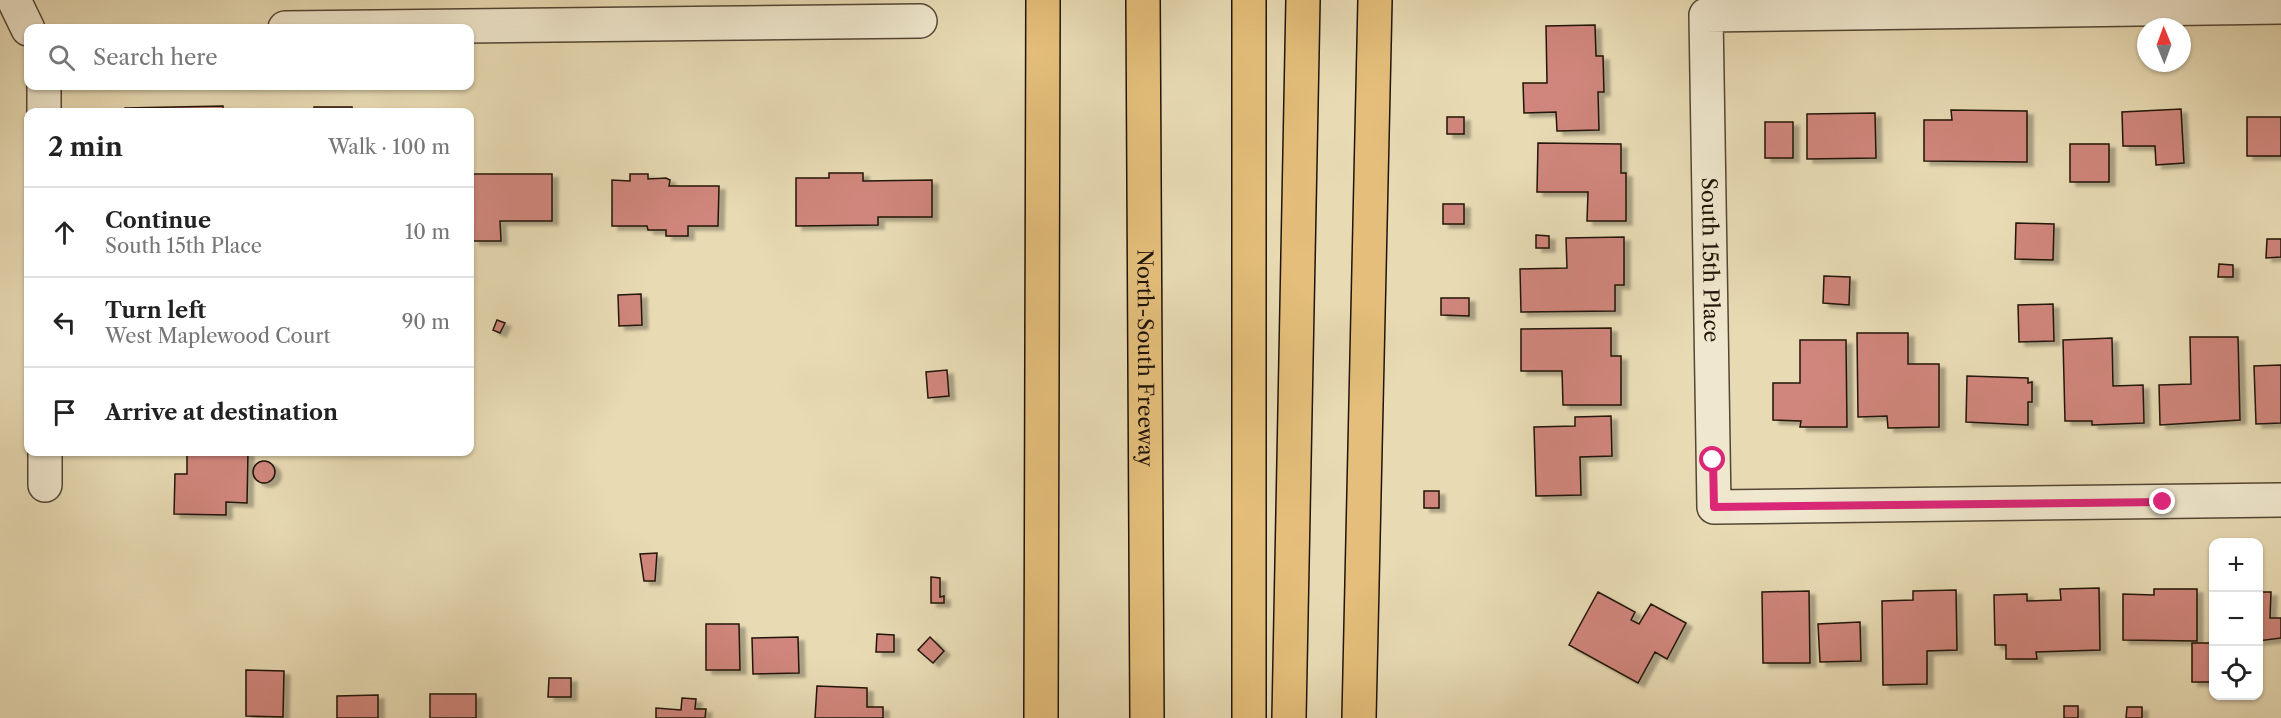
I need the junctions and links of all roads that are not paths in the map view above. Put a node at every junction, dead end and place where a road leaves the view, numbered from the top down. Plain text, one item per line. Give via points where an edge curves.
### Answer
1 (14, 0) edge
2 (1043, 0) edge
3 (1143, 0) edge
4 (1249, 0) edge
5 (1303, 0) edge
6 (1375, 0) edge
7 (2281, 7) edge
8 (920, 21) dead end
9 (25, 24) edge
10 (474, 26) edge
11 (24, 30) edge
12 (0, 32) edge
13 (44, 90) edge
14 (44, 108) edge
15 (45, 456) edge
16 (45, 485) dead end
17 (2281, 500) edge
18 (1041, 718) edge
19 (1147, 718) edge
20 (1249, 718) edge
21 (1289, 718) edge
22 (1359, 718) edge

1 - 9 street
2 - 18 highway
3 - 19 highway, North-South Freeway
4 - 20 highway
5 - 21 highway
6 - 22 highway
7 - 17 street, South 15th Place via 1706,15 1714,507
8 - 10 street
11 - 12 street
13 - 14 street
15 - 16 street

